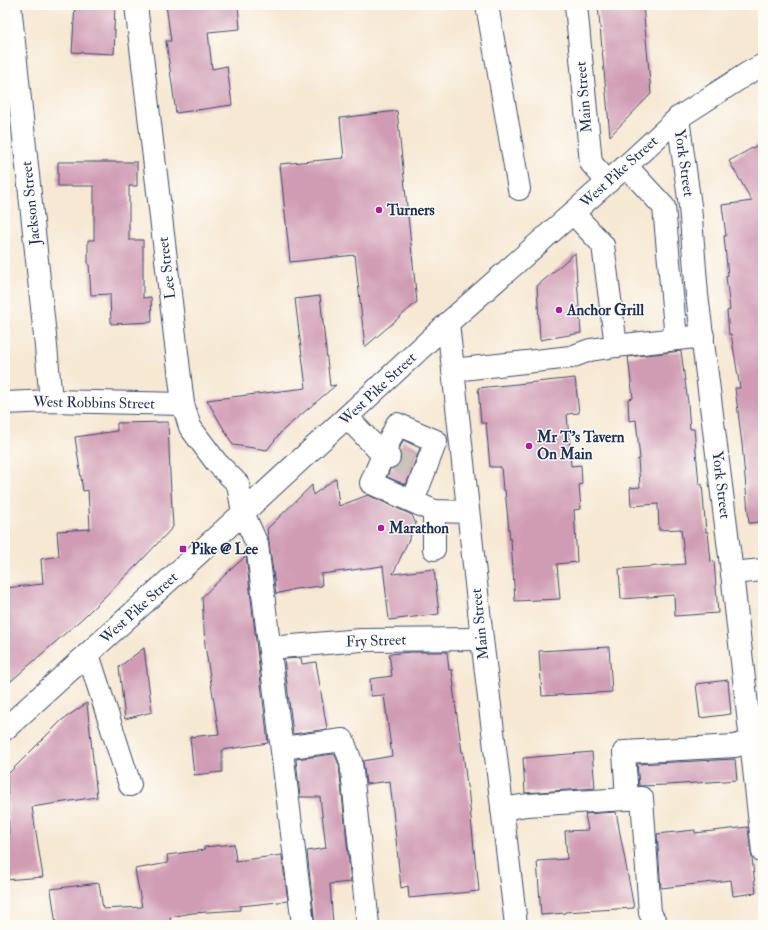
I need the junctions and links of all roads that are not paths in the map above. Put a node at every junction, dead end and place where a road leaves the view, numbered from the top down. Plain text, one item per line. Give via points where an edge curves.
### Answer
1 (10, 5) edge
2 (136, 5) edge
3 (487, 5) edge
4 (576, 5) edge
5 (763, 65) edge
6 (11, 71) edge
7 (678, 118) junction
8 (626, 166) junction
9 (608, 182) junction
10 (519, 189) dead end
11 (573, 213) junction
12 (448, 323) junction
13 (703, 336) junction
14 (676, 339) junction
15 (616, 346) junction
16 (453, 370) junction
17 (51, 401) junction
18 (5, 403) edge
19 (183, 404) junction
20 (347, 417) junction
21 (386, 456) junction
22 (413, 501) junction
23 (434, 511) junction
24 (468, 512) junction
25 (243, 513) junction
26 (434, 549) dead end
27 (763, 570) edge
28 (732, 573) junction
29 (482, 639) junction
30 (270, 648) junction
31 (88, 654) junction
32 (5, 729) edge
33 (751, 741) junction
34 (282, 748) junction
35 (130, 785) dead end
36 (627, 799) junction
37 (502, 809) junction
38 (763, 852) edge
39 (303, 925) edge
40 (368, 925) edge
41 (516, 925) edge
42 (657, 925) edge

1 - 6 street, Jackson Street
2 - 19 street, Lee Street
3 - 10 street
4 - 9 street, Main Street via 591,163
5 - 7 street, West Pike Street
6 - 17 street, Jackson Street
7 - 8 street, West Pike Street
7 - 13 street, York Street
8 - 9 street, West Pike Street
8 - 14 street via 664,207
9 - 11 street, West Pike Street
11 - 12 street, West Pike Street
11 - 15 street via 603,245
12 - 16 street, Main Street
12 - 20 street, West Pike Street
13 - 14 street
13 - 28 street, York Street
14 - 15 street
15 - 16 street via 590,350 571,357
16 - 24 street, Main Street
17 - 18 street, West Robbins Street
17 - 19 street, West Robbins Street
19 - 25 street, Lee Street via 190,427 216,462 238,484
20 - 21 street
20 - 25 street, West Pike Street
21 - 22 street via 371,483
21 - 22 street via 397,424 436,441 421,471
22 - 23 street
23 - 24 street
23 - 26 street
24 - 29 street, Main Street
25 - 30 street, Lee Street via 257,544
25 - 31 street, West Pike Street
27 - 28 street
28 - 33 street, York Street
29 - 30 street, Fry Street via 361,640
29 - 37 street, Main Street
30 - 34 street, Lee Street
31 - 32 street, West Pike Street
31 - 35 street
33 - 36 street via 735,746 624,752
33 - 38 street, York Street
34 - 39 street, Lee Street
34 - 40 street via 343,740 352,762
36 - 37 street
36 - 42 street via 642,798 650,913
37 - 41 street, Main Street

